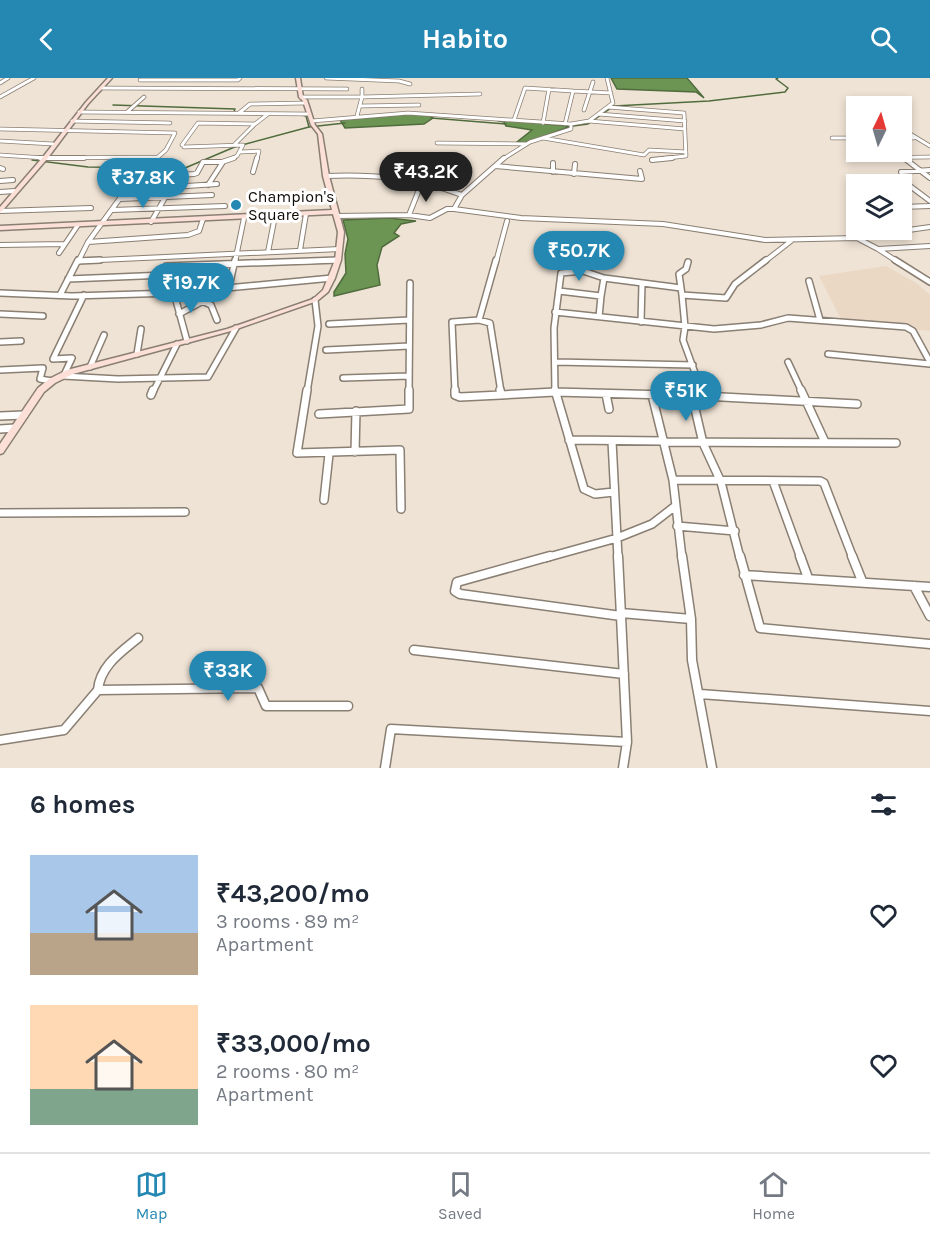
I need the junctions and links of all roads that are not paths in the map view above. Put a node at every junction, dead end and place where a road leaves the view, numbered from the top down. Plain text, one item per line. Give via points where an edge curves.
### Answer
1 (8, 78) edge
2 (34, 78) edge
3 (110, 78) edge
4 (240, 78) edge
5 (298, 78) edge
6 (326, 78) edge
7 (607, 78) edge
8 (140, 80) dead end
9 (1, 82) edge
10 (593, 82) dead end
11 (410, 84) dead end
12 (100, 88) junction
13 (362, 88) dead end
14 (299, 89) junction
15 (347, 89) dead end
16 (395, 89) dead end
17 (549, 89) junction
18 (573, 91) junction
19 (590, 92) junction
20 (611, 93) junction
21 (480, 94) dead end
22 (394, 96) junction
23 (0, 97) edge
24 (144, 97) dead end
25 (301, 97) junction
26 (362, 97) junction
27 (305, 103) junction
28 (419, 105) dead end
29 (360, 106) junction
30 (611, 107) junction
31 (584, 110) dead end
32 (79, 112) junction
33 (127, 112) junction
34 (179, 113) junction
35 (207, 113) junction
36 (239, 113) junction
37 (268, 113) junction
38 (308, 114) junction
39 (601, 114) junction
40 (357, 116) junction
41 (514, 120) junction
42 (72, 121) junction
43 (591, 121) junction
44 (685, 121) junction
45 (170, 123) junction
46 (198, 123) junction
47 (543, 123) junction
48 (255, 124) junction
49 (565, 124) junction
50 (313, 125) junction
51 (571, 125) junction
52 (0, 129) edge
53 (685, 129) junction
54 (64, 131) junction
55 (174, 133) junction
56 (543, 138) junction
57 (832, 138) dead end
58 (846, 138) edge
59 (914, 138) edge
60 (0, 141) edge
61 (437, 143) dead end
62 (53, 144) junction
63 (527, 144) junction
64 (235, 145) junction
65 (930, 146) edge
66 (241, 152) junction
67 (686, 152) junction
68 (0, 155) edge
69 (912, 157) edge
70 (930, 157) edge
71 (43, 160) junction
72 (652, 160) dead end
73 (223, 162) junction
74 (532, 162) dead end
75 (908, 162) edge
76 (553, 163) dead end
77 (575, 164) dead end
78 (495, 166) junction
79 (596, 168) dead end
80 (181, 169) dead end
81 (530, 170) junction
82 (620, 170) dead end
83 (930, 170) edge
84 (640, 171) dead end
85 (901, 171) dead end
86 (920, 171) junction
87 (253, 172) dead end
88 (553, 172) junction
89 (574, 174) junction
90 (177, 175) junction
91 (326, 176) junction
92 (596, 176) junction
93 (618, 178) junction
94 (930, 178) edge
95 (13, 180) dead end
96 (0, 181) edge
97 (422, 182) junction
98 (217, 184) dead end
99 (208, 185) junction
100 (171, 186) junction
101 (135, 188) junction
102 (912, 189) edge
103 (15, 191) junction
104 (0, 192) edge
105 (212, 195) dead end
106 (462, 195) junction
107 (165, 197) junction
108 (120, 199) junction
109 (930, 204) edge
110 (225, 206) dead end
111 (912, 206) edge
112 (91, 208) dead end
113 (159, 208) junction
114 (454, 209) junction
115 (0, 210) edge
116 (112, 210) junction
117 (306, 214) junction
118 (335, 214) junction
119 (409, 215) junction
120 (275, 216) junction
121 (244, 218) junction
122 (203, 219) junction
123 (507, 221) dead end
124 (151, 222) junction
125 (100, 224) junction
126 (78, 225) junction
127 (0, 228) edge
128 (930, 228) edge
129 (912, 230) edge
130 (846, 238) edge
131 (861, 240) edge
132 (791, 241) junction
133 (88, 242) junction
134 (65, 244) junction
135 (1, 246) edge
136 (930, 246) edge
137 (340, 249) junction
138 (878, 249) junction
139 (300, 250) junction
140 (268, 252) junction
141 (59, 253) dead end
142 (235, 254) junction
143 (338, 260) junction
144 (78, 261) junction
145 (688, 262) dead end
146 (233, 264) junction
147 (332, 278) junction
148 (68, 279) junction
149 (604, 279) junction
150 (809, 281) dead end
151 (930, 282) edge
152 (410, 283) dead end
153 (642, 283) junction
154 (229, 287) junction
155 (681, 288) junction
156 (188, 290) junction
157 (559, 291) junction
158 (0, 293) edge
159 (174, 293) junction
160 (216, 294) junction
161 (60, 295) junction
162 (84, 295) junction
163 (682, 295) junction
164 (601, 296) junction
165 (315, 300) junction
166 (203, 302) junction
167 (211, 305) junction
168 (555, 312) junction
169 (0, 314) edge
170 (180, 314) junction
171 (43, 316) dead end
172 (599, 317) junction
173 (409, 320) junction
174 (479, 320) junction
175 (217, 321) dead end
176 (820, 321) junction
177 (642, 322) junction
178 (328, 324) dead end
179 (685, 327) junction
180 (236, 328) junction
181 (141, 329) dead end
182 (104, 335) dead end
183 (21, 341) dead end
184 (187, 341) junction
185 (0, 342) edge
186 (177, 344) junction
187 (409, 346) junction
188 (326, 350) dead end
189 (137, 354) junction
190 (828, 354) dead end
191 (556, 362) junction
192 (788, 362) dead end
193 (930, 363) edge
194 (693, 365) junction
195 (90, 367) junction
196 (0, 370) edge
197 (63, 375) junction
198 (409, 376) junction
199 (160, 378) junction
200 (344, 378) dead end
201 (51, 381) junction
202 (555, 392) junction
203 (606, 394) junction
204 (151, 395) dead end
205 (501, 395) junction
206 (652, 395) junction
207 (692, 396) junction
208 (704, 396) junction
209 (807, 402) junction
210 (856, 404) dead end
211 (609, 409) dead end
212 (356, 411) junction
213 (319, 414) dead end
214 (24, 415) junction
215 (0, 416) edge
216 (15, 428) junction
217 (0, 429) edge
218 (569, 440) junction
219 (612, 441) junction
220 (664, 442) junction
221 (825, 442) junction
222 (703, 443) junction
223 (896, 443) dead end
224 (0, 451) edge
225 (355, 452) junction
226 (329, 454) junction
227 (674, 480) junction
228 (721, 482) junction
229 (773, 482) junction
230 (614, 492) junction
231 (324, 500) dead end
232 (674, 507) junction
233 (401, 510) dead end
234 (185, 512) dead end
235 (0, 513) edge
236 (677, 526) junction
237 (735, 531) junction
238 (618, 537) junction
239 (744, 575) junction
240 (808, 578) junction
241 (862, 581) junction
242 (915, 586) junction
243 (930, 587) edge
244 (621, 615) junction
245 (930, 616) edge
246 (691, 619) junction
247 (138, 638) dead end
248 (930, 644) edge
249 (414, 650) dead end
250 (624, 674) junction
251 (98, 690) junction
252 (700, 694) junction
253 (348, 706) dead end
254 (930, 711) edge
255 (0, 740) edge
256 (627, 742) junction
257 (385, 768) edge
258 (623, 768) edge
259 (712, 768) edge

1 - 9 street
2 - 23 street
3 - 12 street
4 - 8 street
5 - 14 street
6 - 11 street
7 - 20 street
10 - 19 street
12 - 14 street
12 - 32 street
13 - 26 street
14 - 15 street
14 - 25 street
16 - 22 street
17 - 18 street
17 - 41 street via 525,88
17 - 47 street
18 - 19 street
18 - 49 street
19 - 20 street
19 - 31 street
20 - 30 street
21 - 22 street
22 - 26 street
24 - 33 street
25 - 26 street
25 - 27 street
26 - 29 street
27 - 36 street via 250,104
27 - 38 street
28 - 29 street
29 - 40 street
30 - 39 street
30 - 44 street via 684,113
32 - 33 street
32 - 42 street
33 - 34 street
34 - 35 street
34 - 45 street
35 - 36 street
35 - 46 street
36 - 37 street
37 - 38 street
37 - 48 street
38 - 50 street
39 - 43 street
39 - 44 street
40 - 41 street via 408,113
40 - 50 street
41 - 47 street
42 - 45 street
42 - 54 street
43 - 51 street
43 - 53 street
44 - 53 street
45 - 55 street via 167,126
46 - 48 street
46 - 64 street via 183,146
47 - 49 street
48 - 64 street
49 - 51 street
50 - 91 street via 320,134
51 - 56 street
52 - 54 street
53 - 67 street
54 - 55 street
54 - 62 street
55 - 71 street via 158,157
56 - 63 street
56 - 67 street via 642,155 649,150
57 - 58 street
59 - 65 street
60 - 62 street
61 - 63 street
62 - 71 street
63 - 78 street
64 - 66 street via 243,145
66 - 73 street
66 - 87 street via 259,151
67 - 72 street via 685,156
68 - 71 street
69 - 70 street
71 - 103 street
73 - 90 street via 203,162 197,173
73 - 99 street
74 - 81 street
75 - 86 street
76 - 88 street
77 - 89 street
78 - 81 street
78 - 106 street
79 - 92 street
80 - 90 street
81 - 88 street
82 - 93 street
83 - 86 street
84 - 93 street via 642,179
85 - 86 street
86 - 94 street
88 - 89 street
89 - 92 street
90 - 100 street
90 - 101 street via 142,177
91 - 97 street via 374,173
91 - 118 street
92 - 93 street
95 - 96 street
97 - 106 street
97 - 119 street
98 - 99 street
99 - 100 street
100 - 101 street
100 - 107 street
101 - 108 street via 126,190
102 - 109 street
103 - 104 street
103 - 115 street
105 - 107 street
106 - 114 street
107 - 108 street
107 - 113 street
108 - 116 street
109 - 111 street
110 - 113 street
112 - 115 street
113 - 116 street
113 - 124 street
114 - 119 street via 447,208 430,218
114 - 132 street via 521,218 663,224 735,237
116 - 125 street
117 - 118 street
117 - 120 street
117 - 139 street
118 - 119 street
118 - 137 street via 341,232
120 - 121 street
120 - 140 street
121 - 122 street
121 - 142 street
122 - 124 street
122 - 133 street via 199,231 188,235
123 - 174 street
124 - 125 street
125 - 126 street
125 - 133 street
126 - 127 street
126 - 134 street
128 - 129 street
130 - 132 street
131 - 138 street
132 - 163 street via 735,284 726,298
133 - 144 street
134 - 135 street
134 - 141 street
136 - 138 street
137 - 139 street
137 - 143 street
138 - 151 street
139 - 140 street
140 - 142 street
142 - 144 street
142 - 146 street
143 - 146 street
143 - 147 street
144 - 148 street
145 - 155 street via 679,274
146 - 148 street via 166,266 164,275
146 - 154 street
147 - 154 street
147 - 165 street via 326,291
148 - 161 street
149 - 153 street
149 - 157 street via 564,271
149 - 164 street
150 - 176 street
152 - 173 street
153 - 155 street
153 - 177 street
154 - 156 street
154 - 160 street
155 - 163 street
156 - 159 street
156 - 166 street
157 - 164 street
157 - 168 street
158 - 161 street
159 - 162 street
159 - 170 street
160 - 166 street
160 - 167 street
161 - 162 street
162 - 197 street via 53,359 72,358
163 - 179 street
164 - 172 street
165 - 180 street
165 - 226 street via 318,326 297,453
166 - 167 street
166 - 170 street
167 - 175 street
168 - 172 street
168 - 191 street
169 - 171 street
170 - 184 street
172 - 177 street
173 - 178 street
173 - 187 street
174 - 205 street via 490,323
174 - 205 street via 453,322 455,395
176 - 179 street via 788,318 761,325
176 - 193 street via 906,327
177 - 179 street
179 - 194 street via 683,340
180 - 184 street
180 - 199 street via 208,377
181 - 189 street
182 - 195 street
183 - 185 street
184 - 186 street
186 - 189 street
186 - 199 street
187 - 188 street
187 - 198 street
189 - 195 street
190 - 193 street
191 - 194 street
191 - 202 street
192 - 209 street
194 - 208 street
195 - 197 street
196 - 201 street via 43,368 40,379
197 - 199 street
197 - 201 street
198 - 200 street
198 - 212 street via 409,409
199 - 204 street
201 - 214 street
202 - 203 street
202 - 205 street
202 - 218 street
203 - 206 street
203 - 211 street
206 - 207 street
206 - 220 street
207 - 208 street
207 - 222 street
208 - 209 street
209 - 210 street
209 - 221 street
212 - 213 street
212 - 225 street
214 - 215 street
214 - 216 street
216 - 217 street
216 - 224 street
218 - 219 street
218 - 230 street via 584,489 595,494
219 - 220 street
219 - 230 street
220 - 222 street
220 - 227 street
221 - 222 street
221 - 223 street
222 - 228 street
225 - 226 street
225 - 233 street via 400,450
226 - 231 street
227 - 228 street
227 - 232 street
228 - 229 street
228 - 237 street
229 - 240 street
229 - 241 street via 824,483
230 - 238 street
232 - 236 street
232 - 238 street via 652,524
234 - 235 street
236 - 237 street
236 - 246 street
237 - 239 street
238 - 244 street
238 - 244 street via 457,582 455,591
239 - 240 street
239 - 248 street via 760,628
240 - 241 street
241 - 242 street
242 - 243 street
242 - 245 street
244 - 246 street
244 - 250 street
246 - 252 street via 692,660
247 - 251 street via 105,669
249 - 250 street
250 - 256 street
251 - 253 street via 258,688 266,706
251 - 255 street via 64,730
252 - 254 street
252 - 259 street
256 - 257 street via 391,729
256 - 258 street

